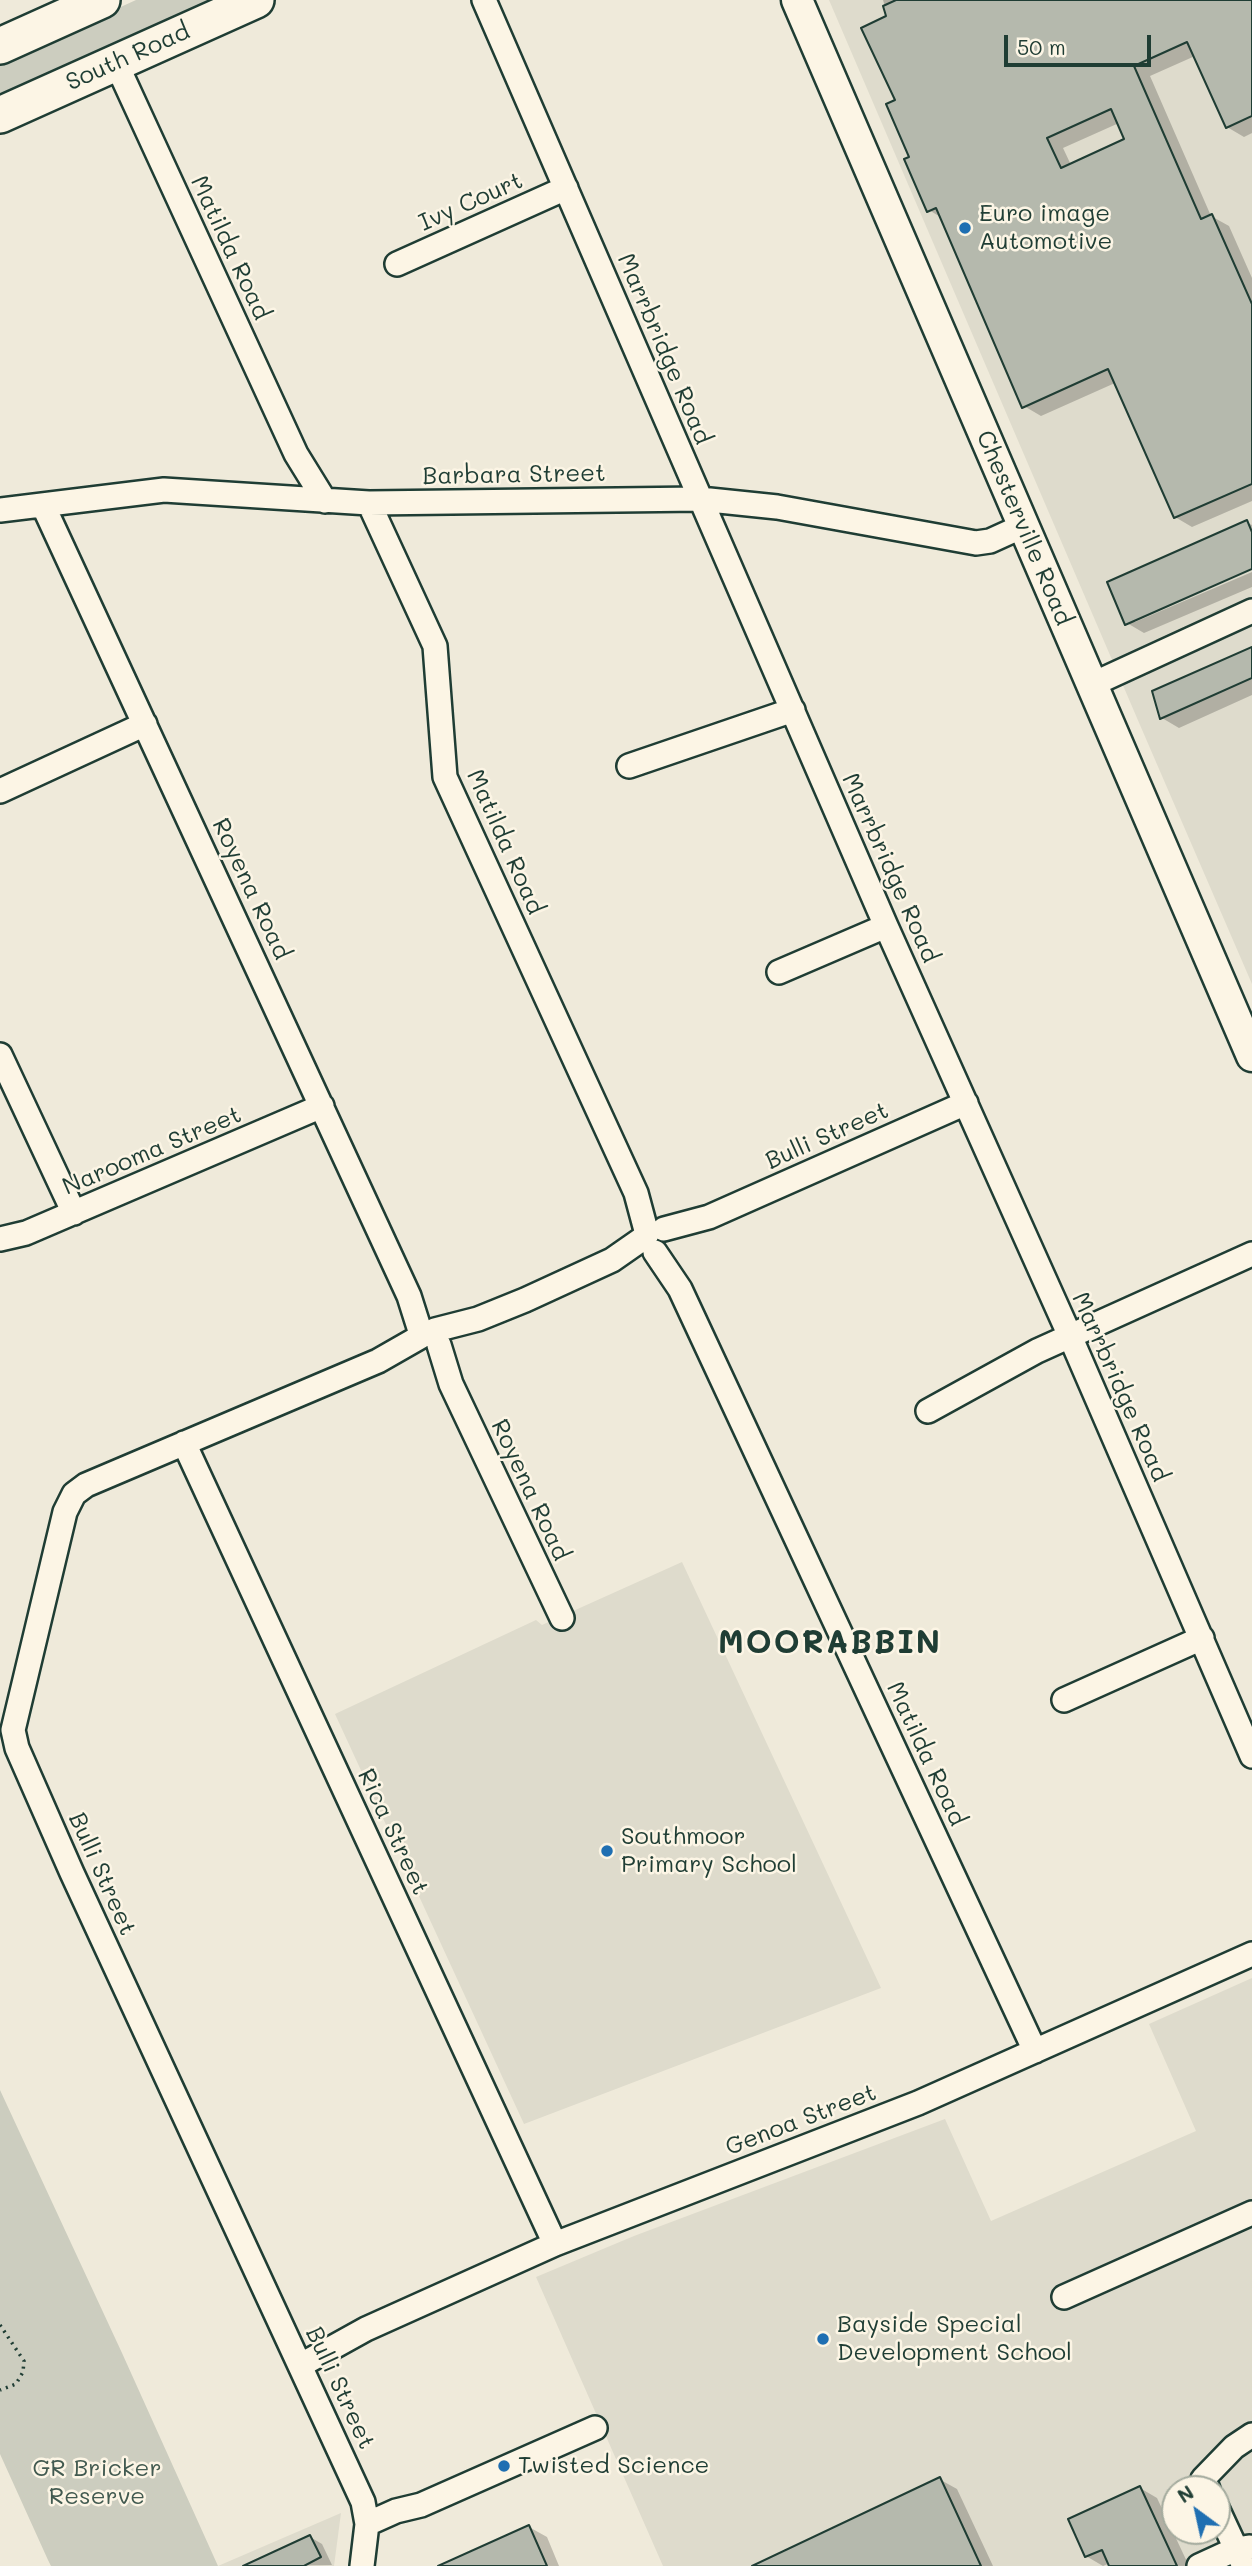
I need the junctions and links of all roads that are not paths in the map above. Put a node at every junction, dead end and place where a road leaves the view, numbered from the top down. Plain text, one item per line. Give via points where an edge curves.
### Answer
1 (102, 0) edge
2 (256, 0) edge
3 (484, 0) edge
4 (797, 0) edge
5 (0, 46) edge
6 (116, 63) junction
7 (0, 115) edge
8 (566, 188) junction
9 (397, 264) dead end
10 (296, 454) junction
11 (252, 496) junction
12 (700, 499) junction
13 (326, 501) junction
14 (369, 503) junction
15 (43, 505) junction
16 (0, 510) edge
17 (1023, 526) junction
18 (1252, 611) edge
19 (1091, 685) junction
20 (793, 710) junction
21 (145, 724) junction
22 (629, 766) dead end
23 (0, 791) edge
24 (886, 926) junction
25 (779, 972) dead end
26 (0, 1055) edge
27 (1252, 1056) edge
28 (966, 1103) junction
29 (322, 1106) junction
30 (74, 1213) junction
31 (0, 1239) edge
32 (657, 1240) junction
33 (1252, 1254) edge
34 (1070, 1336) junction
35 (430, 1339) junction
36 (928, 1411) dead end
37 (184, 1443) junction
38 (562, 1618) dead end
39 (1202, 1638) junction
40 (1064, 1700) dead end
41 (7, 1718) edge
42 (1252, 1756) edge
43 (1252, 1954) edge
44 (1035, 2051) junction
45 (1252, 2213) edge
46 (555, 2244) junction
47 (1064, 2297) dead end
48 (298, 2359) junction
49 (595, 2428) dead end
50 (1252, 2435) edge
51 (1213, 2475) edge
52 (367, 2524) junction
53 (1231, 2532) edge
54 (1244, 2554) edge
55 (362, 2566) edge
56 (1199, 2566) edge

1 - 5 highway
2 - 6 highway, South Road
3 - 8 street, Marrbridge Road
4 - 17 main road, Chesterville Road
6 - 7 highway, South Road
6 - 10 street, Matilda Road
8 - 9 street, Ivy Court
8 - 12 street, Marrbridge Road
10 - 11 street via 297,477
10 - 13 street, Matilda Road
11 - 13 street, Barbara Street
11 - 15 street, Barbara Street via 164,490
12 - 14 street, Barbara Street
12 - 17 street, Barbara Street via 778,507 976,543
12 - 20 street, Marrbridge Road
13 - 14 street, Barbara Street
14 - 32 street, Matilda Road via 435,646 443,768 450,790
15 - 16 street, Barbara Street
15 - 21 street, Royena Road
17 - 19 main road, Chesterville Road
18 - 19 street
19 - 27 main road, Chesterville Road
20 - 22 street
20 - 24 street, Marrbridge Road
21 - 23 street
21 - 29 street, Royena Road
24 - 25 street
24 - 28 street, Marrbridge Road
26 - 30 street
28 - 32 street, Bulli Street
28 - 34 street, Marrbridge Road
29 - 30 street, Narooma Street
29 - 35 street, Royena Road
30 - 31 street, Narooma Street
32 - 35 street, Bulli Street
32 - 44 street, Matilda Road
33 - 34 street
34 - 36 street
34 - 39 street, Marrbridge Road
35 - 37 street, Bulli Street
35 - 38 street, Royena Road
37 - 41 street, Bulli Street via 86,1485 70,1501
37 - 46 street, Rica Street
39 - 40 street
39 - 42 street, Marrbridge Road
41 - 48 street, Bulli Street via 66,1861
43 - 44 street, Genoa Street
44 - 46 street, Genoa Street via 918,2103
45 - 47 street
46 - 48 street, Genoa Street via 366,2329 341,2334
48 - 52 street, Bulli Street via 363,2502
49 - 52 street
50 - 51 street via 1234,2447
52 - 55 street, Bulli Street
53 - 54 street
54 - 56 street

